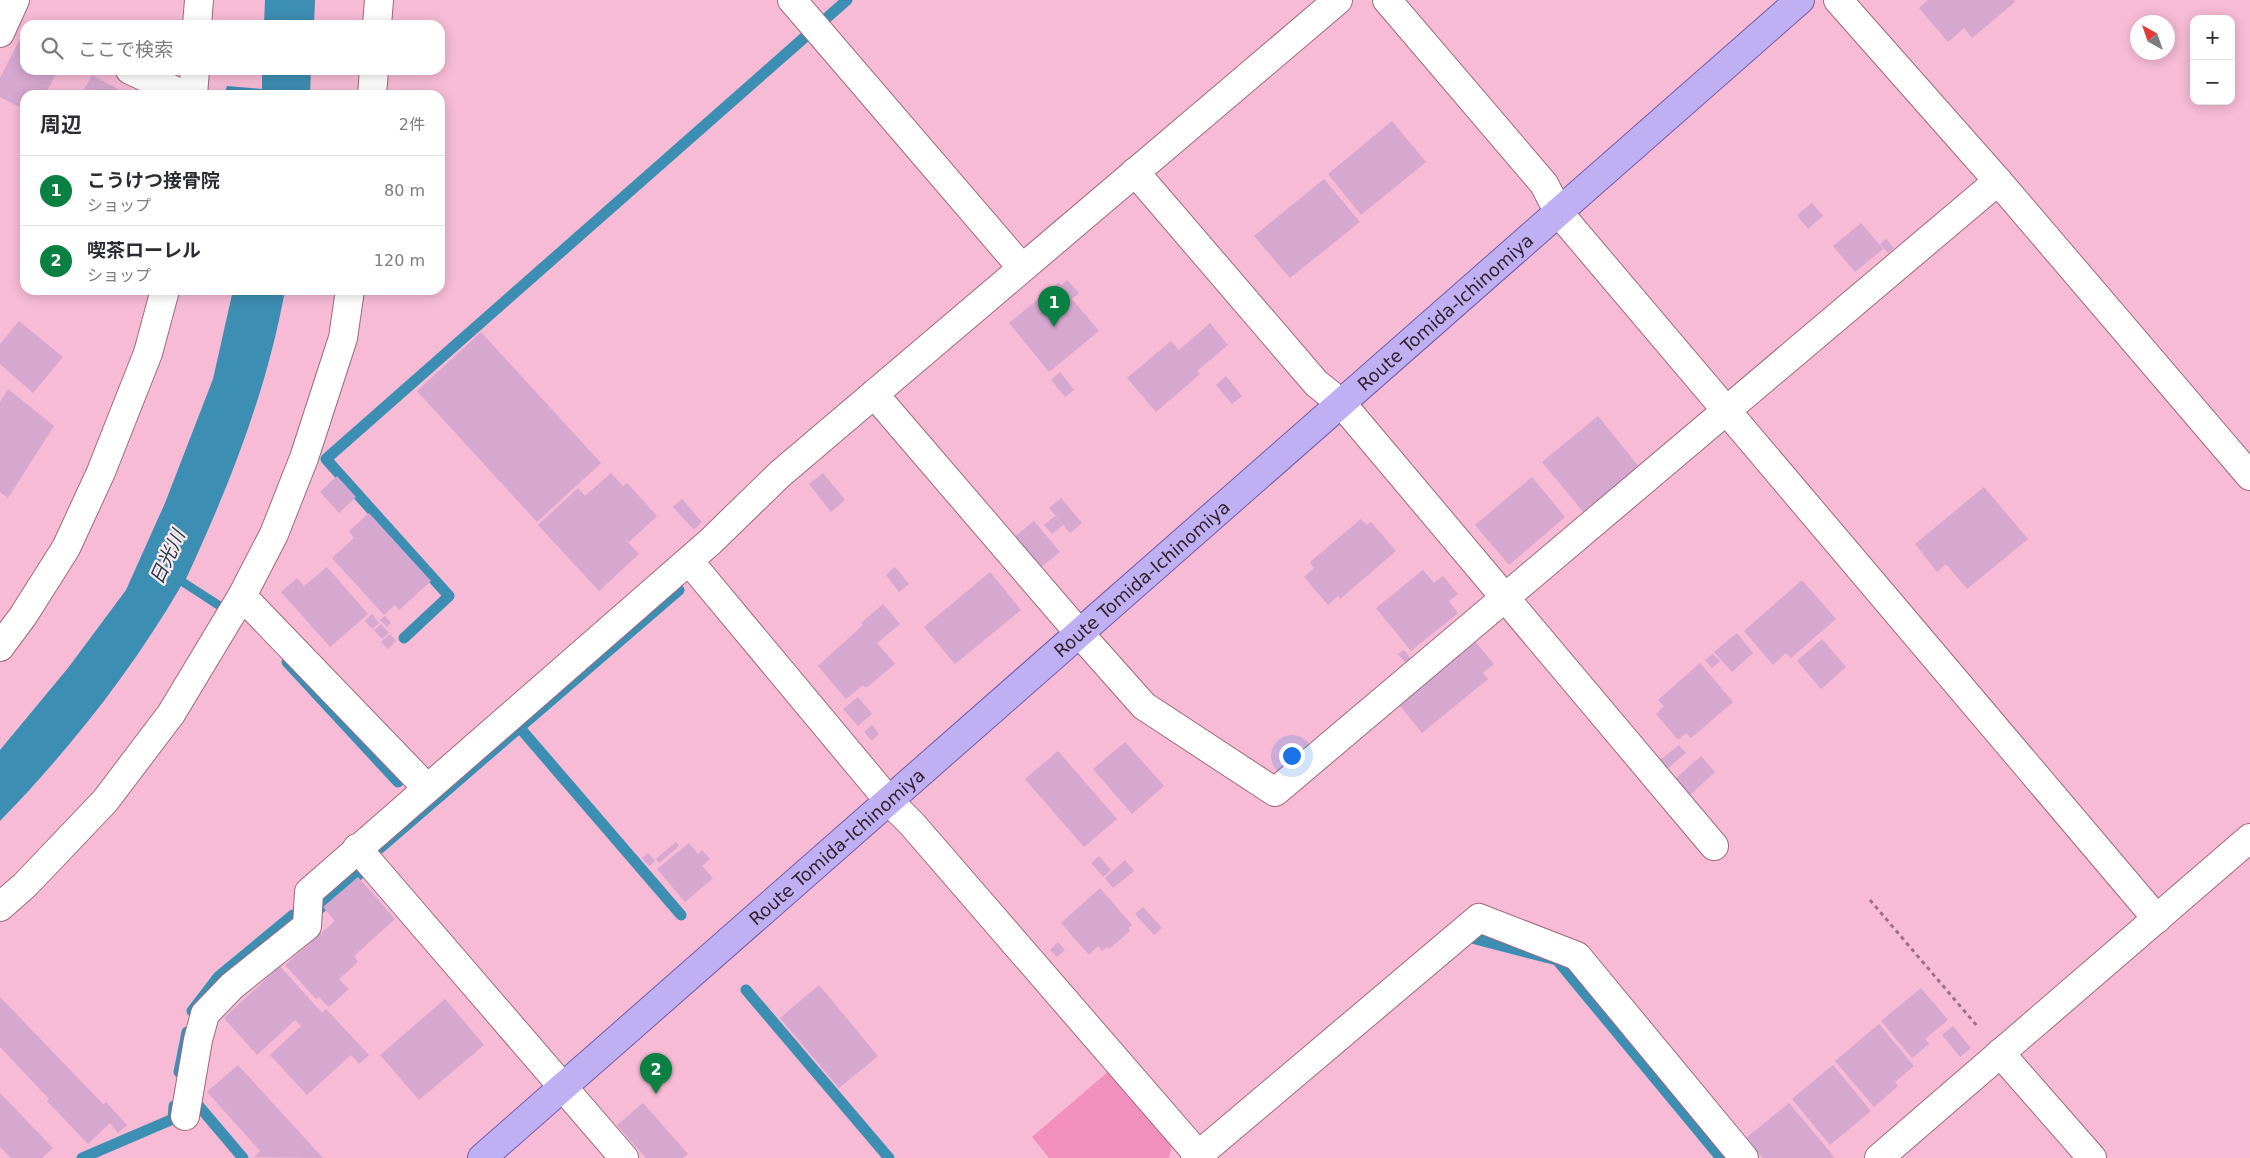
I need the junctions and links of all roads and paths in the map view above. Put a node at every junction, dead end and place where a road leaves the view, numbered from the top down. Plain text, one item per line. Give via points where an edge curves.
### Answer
1 (199, 0) edge
2 (379, 0) edge
3 (792, 0) edge
4 (1338, 0) edge
5 (1387, 0) edge
6 (1800, 0) edge
7 (1838, 0) edge
8 (197, 20) edge
9 (377, 20) edge
10 (141, 75) edge
11 (195, 75) edge
12 (374, 75) edge
13 (173, 90) edge
14 (193, 90) edge
15 (372, 90) edge
16 (1136, 172) junction
17 (1998, 182) junction
18 (1559, 213) junction
19 (1022, 268) junction
20 (164, 295) edge
21 (349, 295) edge
22 (874, 394) junction
23 (1342, 404) junction
24 (1726, 411) junction
25 (2250, 476) edge
26 (689, 560) junction
27 (242, 596) junction
28 (1504, 597) junction
29 (1080, 634) junction
30 (0, 647) edge
31 (427, 788) junction
32 (889, 801) junction
33 (2250, 838) edge
34 (1714, 846) dead end
35 (357, 848) junction
36 (1870, 900) dead end
37 (0, 907) edge
38 (2157, 919) junction
39 (2000, 1053) junction
40 (563, 1087) junction
41 (185, 1116) dead end
42 (1198, 1157) edge
43 (482, 1158) edge
44 (624, 1158) edge
45 (1744, 1158) edge
46 (1879, 1158) edge
47 (2092, 1158) edge

1 - 8 street
2 - 9 street
3 - 19 street
4 - 16 street
5 - 18 street via 1544,184
6 - 18 main road, Route Tomida-Ichinomiya
7 - 17 street
10 - 13 street
11 - 14 street
12 - 15 street
16 - 19 street
16 - 23 street via 1316,383
17 - 24 street
17 - 25 street
18 - 23 main road, Route Tomida-Ichinomiya
18 - 24 street
19 - 22 street
20 - 30 street via 148,353 66,548
21 - 27 street via 343,338 304,458 274,534
22 - 26 street via 780,474
22 - 29 street
23 - 28 street
23 - 29 main road, Route Tomida-Ichinomiya
24 - 28 street
24 - 38 street
26 - 31 street
26 - 32 street
27 - 31 street
27 - 37 street via 171,714 111,793 26,885
28 - 29 street via 1275,792 1144,706
28 - 34 street
29 - 32 main road, Route Tomida-Ichinomiya
31 - 35 street
32 - 40 main road, Route Tomida-Ichinomiya
32 - 42 street
33 - 38 street
35 - 40 street
35 - 41 street via 309,892 307,926 232,986 205,1014
36 - 39 path
38 - 39 street
39 - 46 street
39 - 47 street
40 - 43 main road, Route Tomida-Ichinomiya
40 - 44 street
42 - 45 street via 1479,918 1578,956

